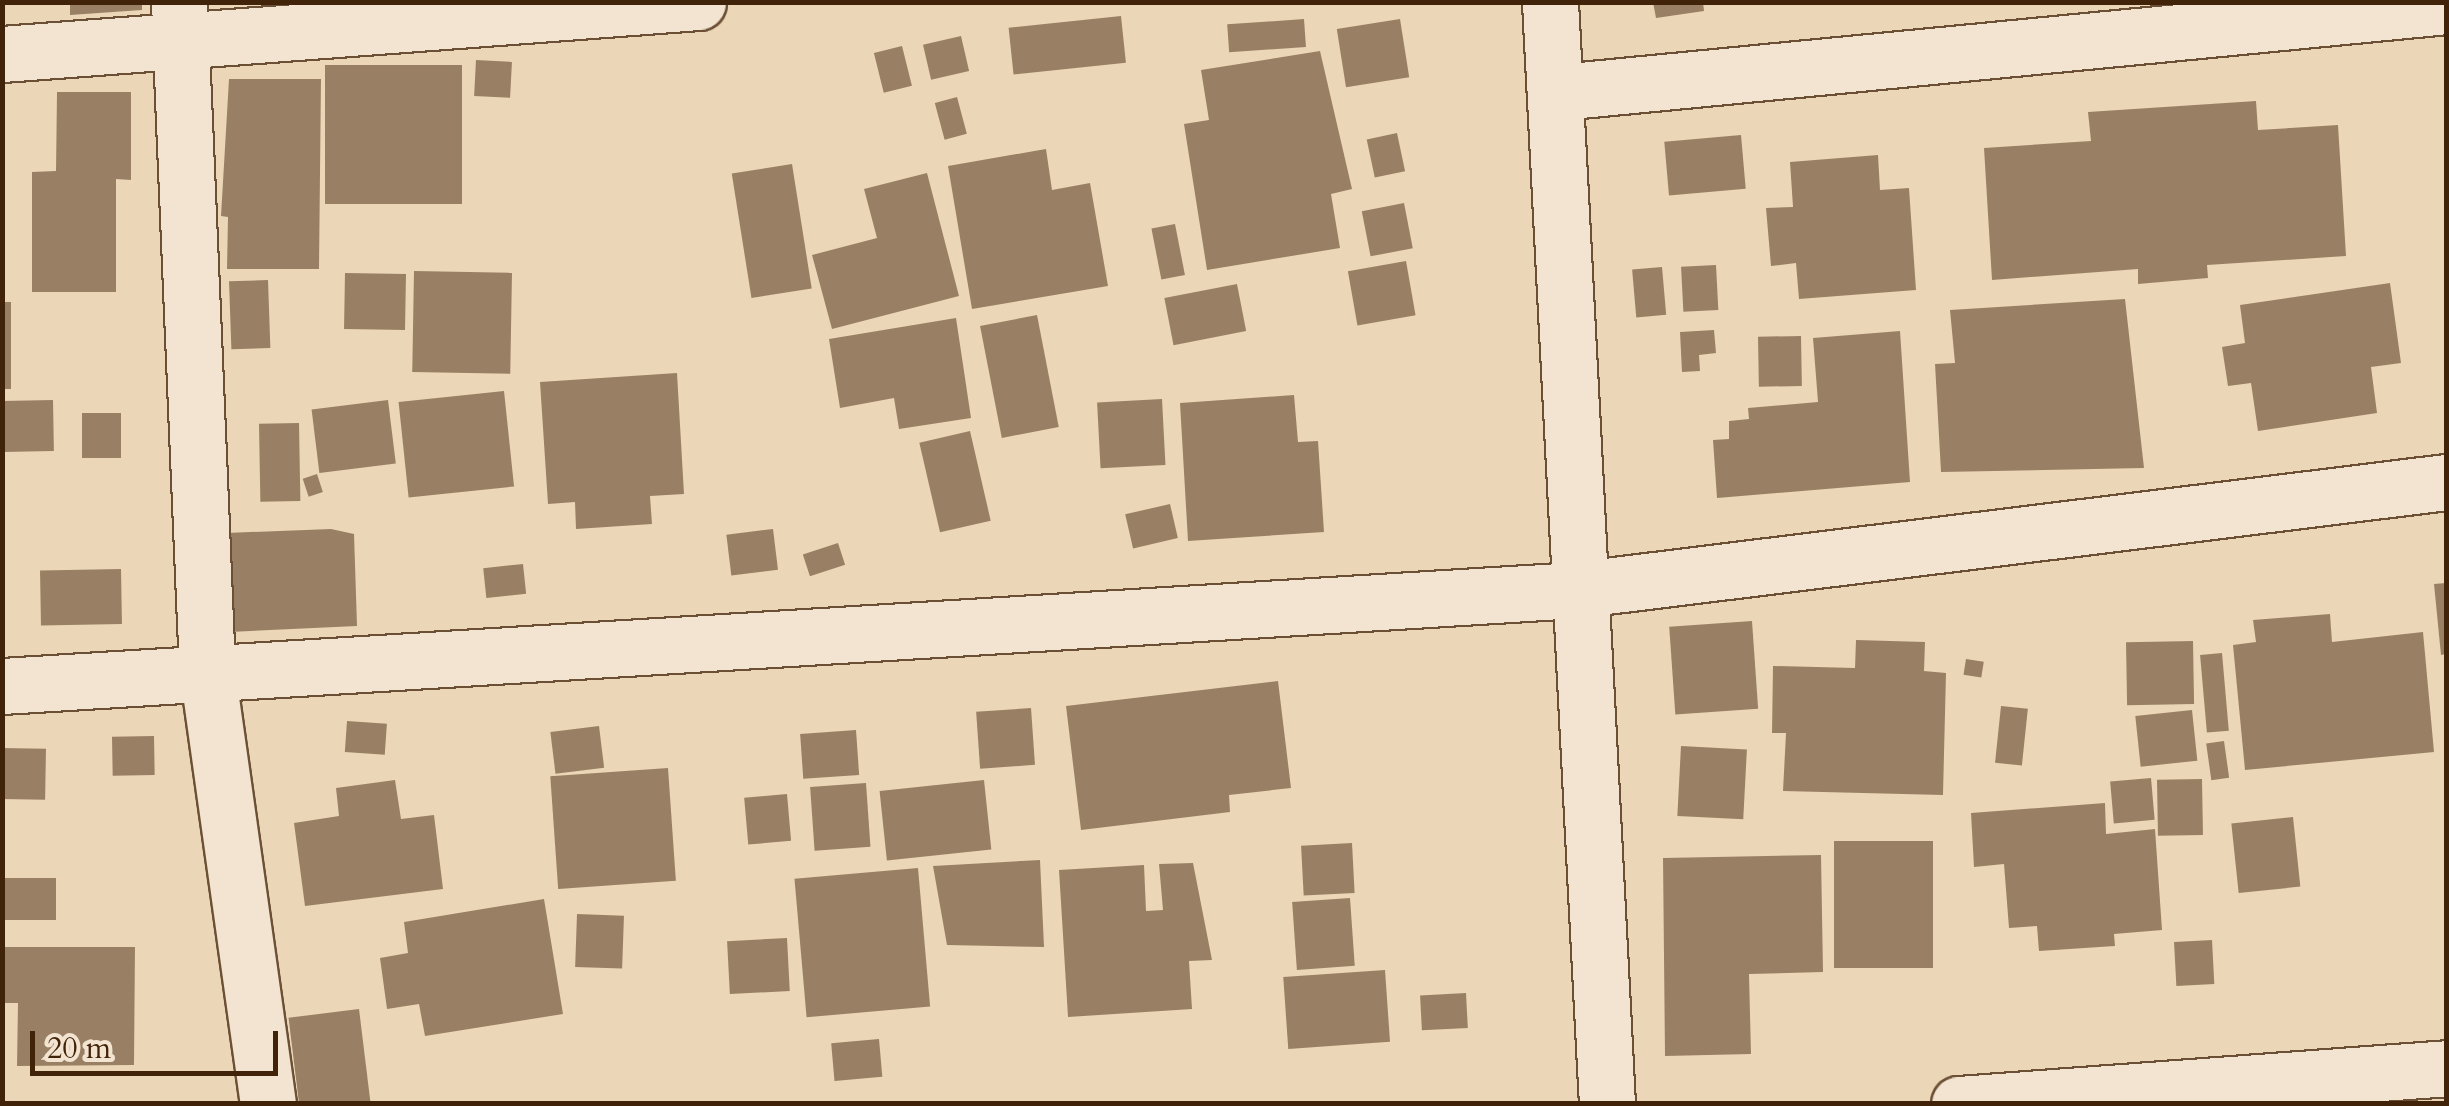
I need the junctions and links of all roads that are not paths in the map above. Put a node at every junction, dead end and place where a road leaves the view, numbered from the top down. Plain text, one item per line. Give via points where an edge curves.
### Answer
1 (698, 2) edge
2 (1550, 2) edge
3 (2446, 6) edge
4 (180, 20) edge
5 (2, 54) edge
6 (1560, 92) junction
7 (2446, 482) edge
8 (1574, 590) junction
9 (207, 670) junction
10 (2, 686) edge
11 (2446, 1068) edge
12 (268, 1104) edge
13 (1607, 1104) edge
14 (1960, 1104) edge

1 - 4 street
2 - 6 street
3 - 6 street
4 - 5 street
4 - 9 street
6 - 8 street
7 - 8 street
8 - 9 street
8 - 13 street
9 - 10 street
9 - 12 street
11 - 14 street

